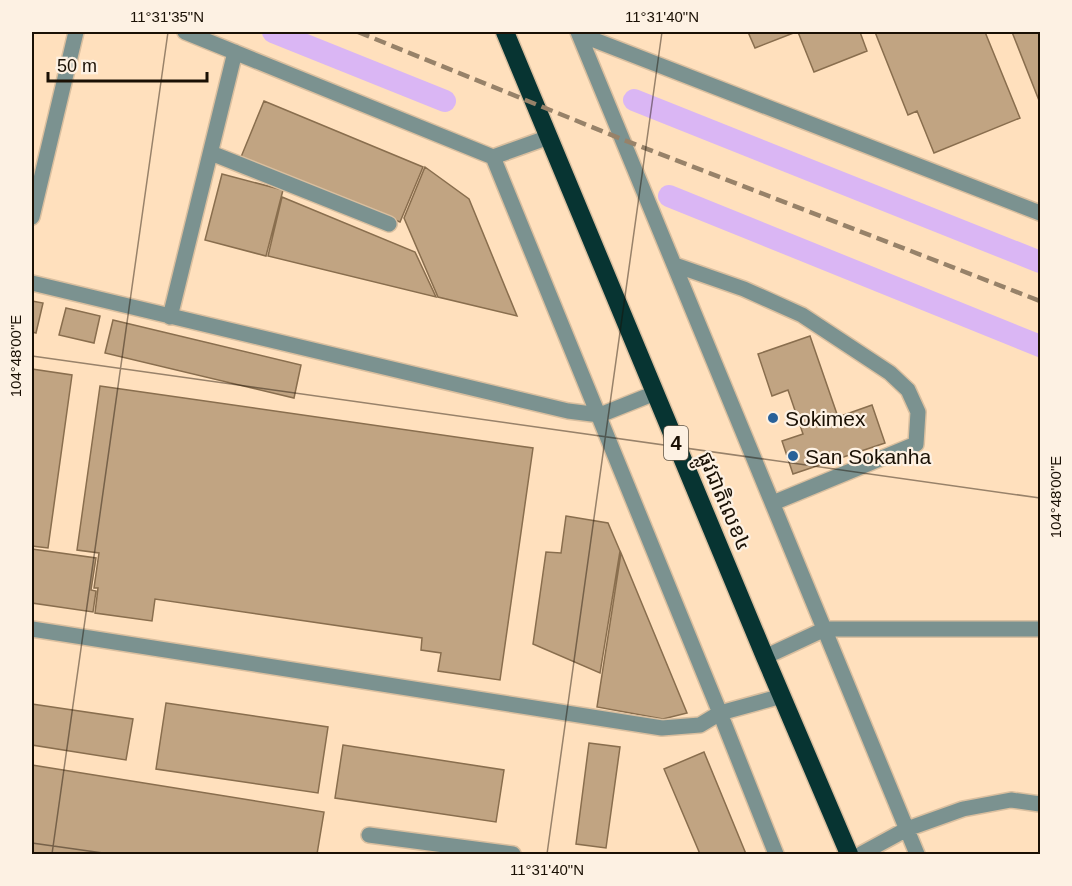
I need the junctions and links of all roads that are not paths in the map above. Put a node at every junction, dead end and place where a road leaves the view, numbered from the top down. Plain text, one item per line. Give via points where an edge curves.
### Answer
1 (76, 32) edge
2 (185, 32) edge
3 (505, 32) edge
4 (579, 33) edge
5 (235, 52) junction
6 (549, 137) junction
7 (211, 153) junction
8 (493, 157) junction
9 (1041, 213) edge
10 (32, 217) edge
11 (388, 224) dead end
12 (675, 265) junction
13 (32, 283) edge
14 (170, 316) junction
15 (655, 393) junction
16 (600, 415) junction
17 (773, 503) junction
18 (32, 629) edge
19 (1041, 629) edge
20 (825, 630) junction
21 (765, 657) junction
22 (782, 696) junction
23 (720, 713) junction
24 (1041, 804) edge
25 (908, 829) junction
26 (369, 836) dead end
27 (513, 855) edge
28 (776, 855) edge
29 (849, 855) edge
30 (861, 855) edge
31 (917, 855) edge

1 - 10 street
2 - 5 street
3 - 6 highway, ផ្លូវជាតិលេខ៤ / 4
4 - 9 street
4 - 12 street
5 - 7 street
5 - 8 street
6 - 8 street
6 - 15 highway, ផ្លូវជាតិលេខ៤ / 4
7 - 11 street
7 - 14 street
8 - 16 street
12 - 17 street
12 - 17 street via 802,315 890,373 908,390 918,412 916,444
13 - 14 street
14 - 16 street via 568,411
15 - 16 street
15 - 21 highway, ផ្លូវជាតិលេខ៤ / 4
16 - 23 street
17 - 20 street
18 - 23 street via 662,728 700,725
19 - 20 street
20 - 21 street
20 - 25 street
21 - 22 highway, ផ្លូវជាតិលេខ៤ / 4
22 - 23 street
22 - 29 highway, ផ្លូវជាតិលេខ៤ / 4
23 - 28 street
24 - 25 street via 1011,800 963,809
25 - 30 street
25 - 31 street
26 - 27 street

